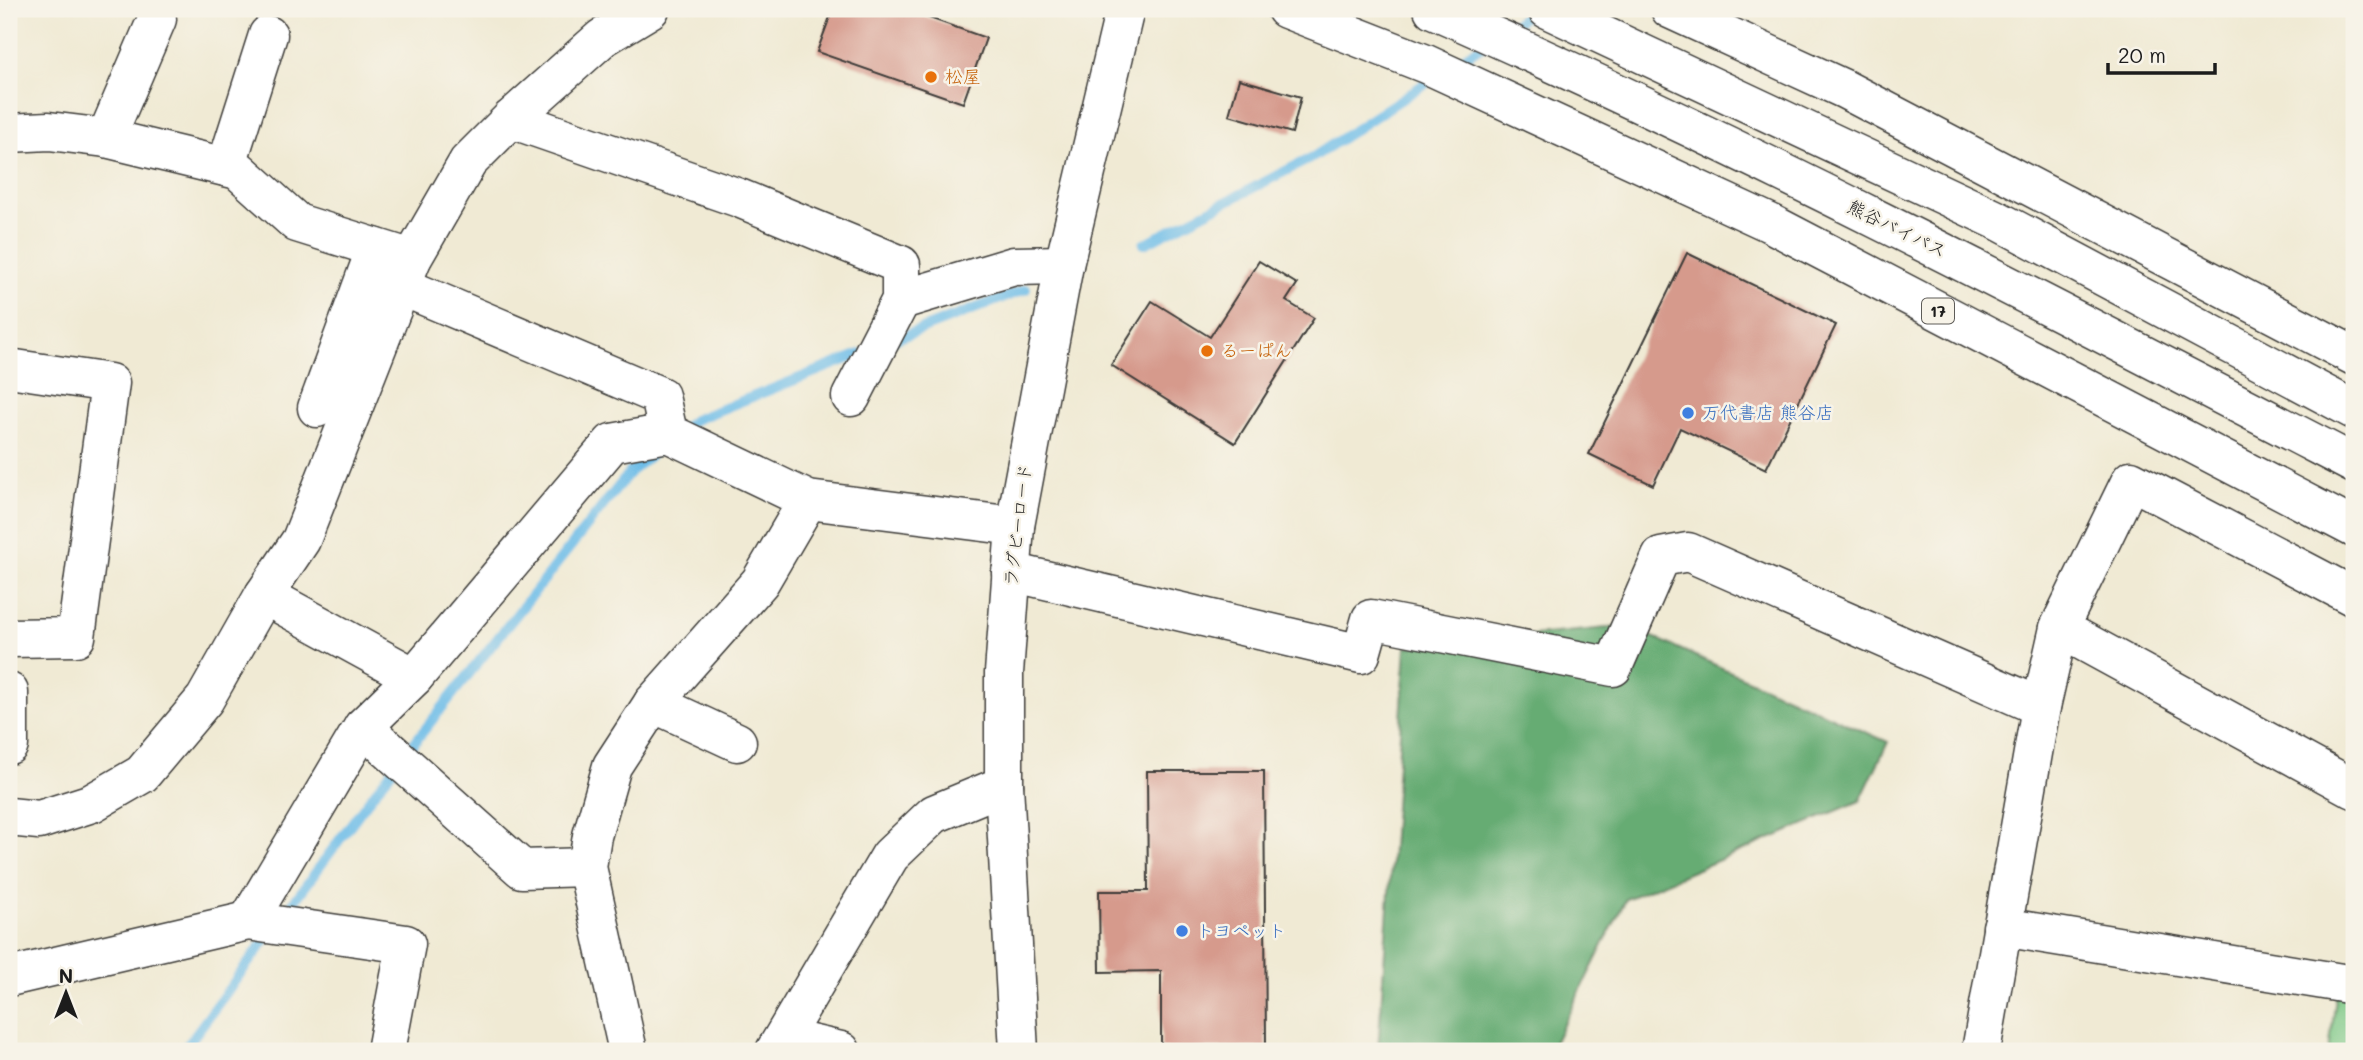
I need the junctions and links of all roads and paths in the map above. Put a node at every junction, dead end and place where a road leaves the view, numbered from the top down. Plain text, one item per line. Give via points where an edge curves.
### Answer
1 (650, 9) edge
2 (1125, 9) edge
3 (1286, 9) edge
4 (1433, 9) edge
5 (1547, 9) edge
6 (1678, 12) edge
7 (157, 19) dead end
8 (268, 35) dead end
9 (511, 119) junction
10 (9, 133) edge
11 (106, 138) junction
12 (226, 167) junction
13 (376, 248) junction
14 (1064, 265) junction
15 (406, 273) junction
16 (896, 310) junction
17 (2354, 356) edge
18 (9, 368) edge
19 (851, 397) dead end
20 (317, 408) dead end
21 (2354, 410) edge
22 (679, 438) junction
23 (2354, 464) edge
24 (808, 500) junction
25 (1015, 526) junction
26 (2354, 528) edge
27 (1011, 572) junction
28 (264, 595) junction
29 (2354, 597) edge
30 (2059, 628) junction
31 (9, 638) edge
32 (414, 677) junction
33 (9, 692) edge
34 (653, 703) junction
35 (2041, 707) junction
36 (373, 736) junction
37 (737, 742) dead end
38 (9, 745) edge
39 (1004, 785) junction
40 (2354, 789) edge
41 (9, 817) edge
42 (587, 867) junction
43 (249, 921) junction
44 (2002, 928) junction
45 (9, 977) edge
46 (2354, 985) edge
47 (779, 1045) edge
48 (386, 1051) edge
49 (628, 1051) edge
50 (841, 1051) edge
51 (1019, 1051) edge
52 (1982, 1051) edge

1 - 9 main road via 602,38
2 - 14 main road, ラグビーロード
3 - 26 main road, 17 via 1426,64 1770,223
4 - 23 main road, 熊谷バイパス via 1984,272
5 - 21 main road via 1999,221
6 - 17 main road via 1844,89
7 - 11 main road
8 - 12 main road
9 - 15 main road via 468,162
9 - 16 main road via 740,198 901,265
10 - 11 main road via 50,131
11 - 12 main road
12 - 13 main road via 238,170 297,223
13 - 15 main road
13 - 20 main road
14 - 16 main road via 1014,266
14 - 25 main road, ラグビーロード
15 - 22 main road via 660,396
15 - 28 main road via 301,540
16 - 19 main road
18 - 31 main road via 110,383 76,637
22 - 24 main road
22 - 32 main road via 612,443
24 - 25 main road
24 - 34 main road via 760,582
25 - 27 main road, ラグビーロード
27 - 35 main road via 1361,654 1371,619 1613,667 1661,557 1688,552
27 - 39 main road, ラグビーロード via 1004,673
28 - 32 main road
28 - 41 main road via 205,699 142,774 92,803 39,820
29 - 30 main road via 2131,481
30 - 35 main road
30 - 40 main road
32 - 36 main road
33 - 38 main road
34 - 37 main road
34 - 42 main road via 612,766
35 - 44 main road
36 - 42 main road via 522,869
36 - 43 main road
39 - 47 main road via 934,814 890,856
39 - 51 main road, ラグビーロード
42 - 49 main road
43 - 45 main road
43 - 48 main road via 406,944
44 - 46 main road
44 - 52 main road
47 - 50 main road

